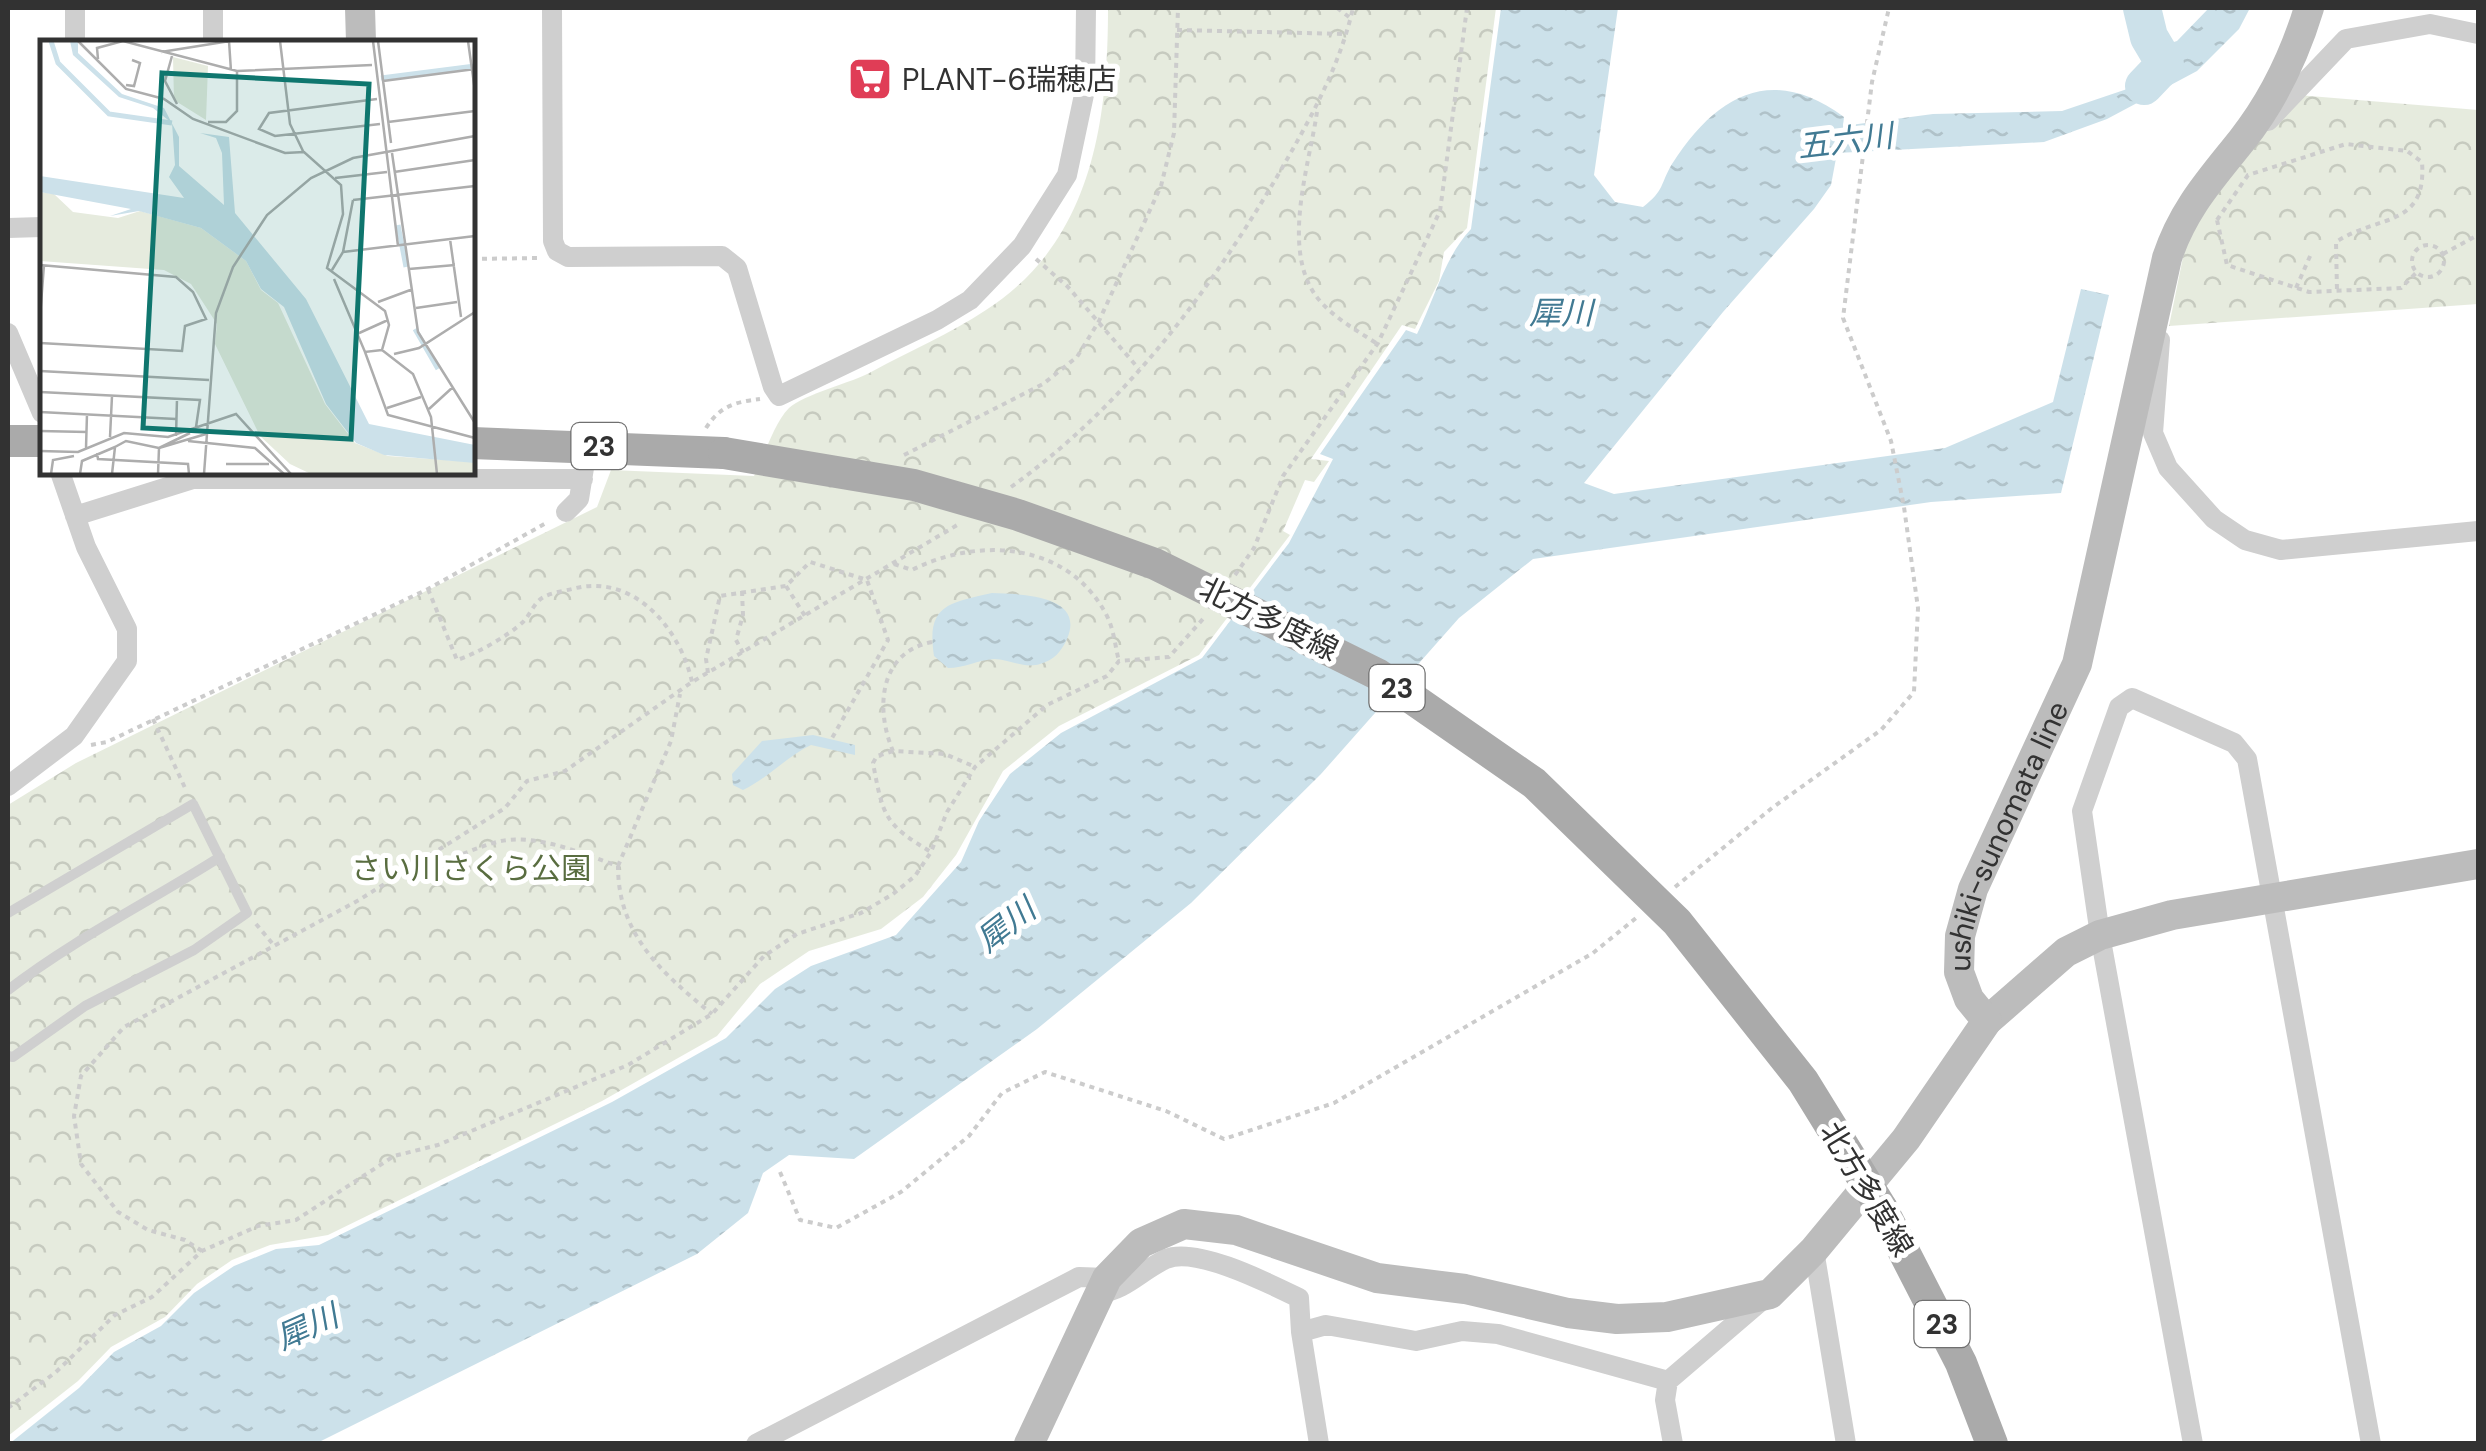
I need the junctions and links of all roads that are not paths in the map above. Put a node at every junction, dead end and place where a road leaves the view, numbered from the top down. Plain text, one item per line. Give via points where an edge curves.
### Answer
1 (75, 8) edge
2 (212, 8) edge
3 (360, 8) edge
4 (552, 8) edge
5 (1086, 8) edge
6 (2309, 8) edge
7 (2478, 34) edge
8 (75, 40) edge
9 (212, 40) edge
10 (361, 40) edge
11 (2223, 161) junction
12 (40, 227) edge
13 (8, 228) edge
14 (2167, 258) junction
15 (8, 334) edge
16 (23, 358) edge
17 (40, 407) edge
18 (40, 441) edge
19 (8, 442) edge
20 (475, 443) edge
21 (586, 446) junction
22 (62, 477) edge
23 (583, 479) junction
24 (566, 512) road end
25 (75, 516) junction
26 (2478, 531) edge
27 (8, 786) edge
28 (220, 857) junction
29 (2478, 864) edge
30 (2269, 898) junction
31 (8, 913) edge
32 (2100, 935) junction
33 (8, 990) edge
34 (1987, 1020) junction
35 (8, 1056) edge
36 (1814, 1250) junction
37 (1102, 1286) junction
38 (1770, 1294) junction
39 (1300, 1332) junction
40 (1668, 1381) junction
41 (756, 1444) edge
42 (1029, 1444) edge
43 (1320, 1444) edge
44 (1673, 1444) edge
45 (1846, 1444) edge
46 (1992, 1444) edge
47 (2193, 1444) edge
48 (2371, 1444) edge

1 - 8 street
2 - 9 street
3 - 10 main road
4 - 5 street via 557,252 722,256 737,268 779,396 970,300 1022,246 1067,175 1085,90
6 - 11 main road, ushiki-sunomata line via 2282,76
7 - 11 street via 2430,24 2346,39 2241,154
11 - 14 main road, ushiki-sunomata line via 2195,195
12 - 13 street
14 - 26 street via 2153,434 2168,468 2214,518 2245,540 2281,550
14 - 34 main road, ushiki-sunomata line via 2078,664 1973,889 1960,936 1959,972
15 - 16 street
16 - 17 street
18 - 19 main road
20 - 21 main road, 北方多度線 / 23
21 - 23 street
21 - 46 main road, 北方多度線 / 23, bridge via 711,451 848,471 1018,514 1155,564 1377,674 1534,783 1676,922 1802,1082 1882,1208 1961,1363
22 - 25 street
23 - 24 street via 579,499
23 - 25 street via 193,479
25 - 27 street via 127,628 127,661 74,736
28 - 31 lane via 193,804
28 - 33 lane via 56,952
28 - 35 lane via 248,913
29 - 30 main road
30 - 32 main road
30 - 32 street via 2247,760 2234,743 2132,698 2119,707 2082,811
30 - 48 street
32 - 34 main road via 2066,952
32 - 47 street
34 - 36 main road, ushiki-sunomata line via 1906,1138
36 - 38 main road, ushiki-sunomata line
36 - 45 street
37 - 38 main road via 1141,1242 1184,1224 1236,1230 1376,1278 1584,1315 1666,1317
37 - 39 street via 1138,1280 1169,1258 1192,1256 1299,1298
37 - 41 street via 1079,1276
37 - 42 main road
38 - 40 street
39 - 40 street via 1326,1326 1416,1342 1462,1331 1498,1334
39 - 43 street
40 - 44 street

